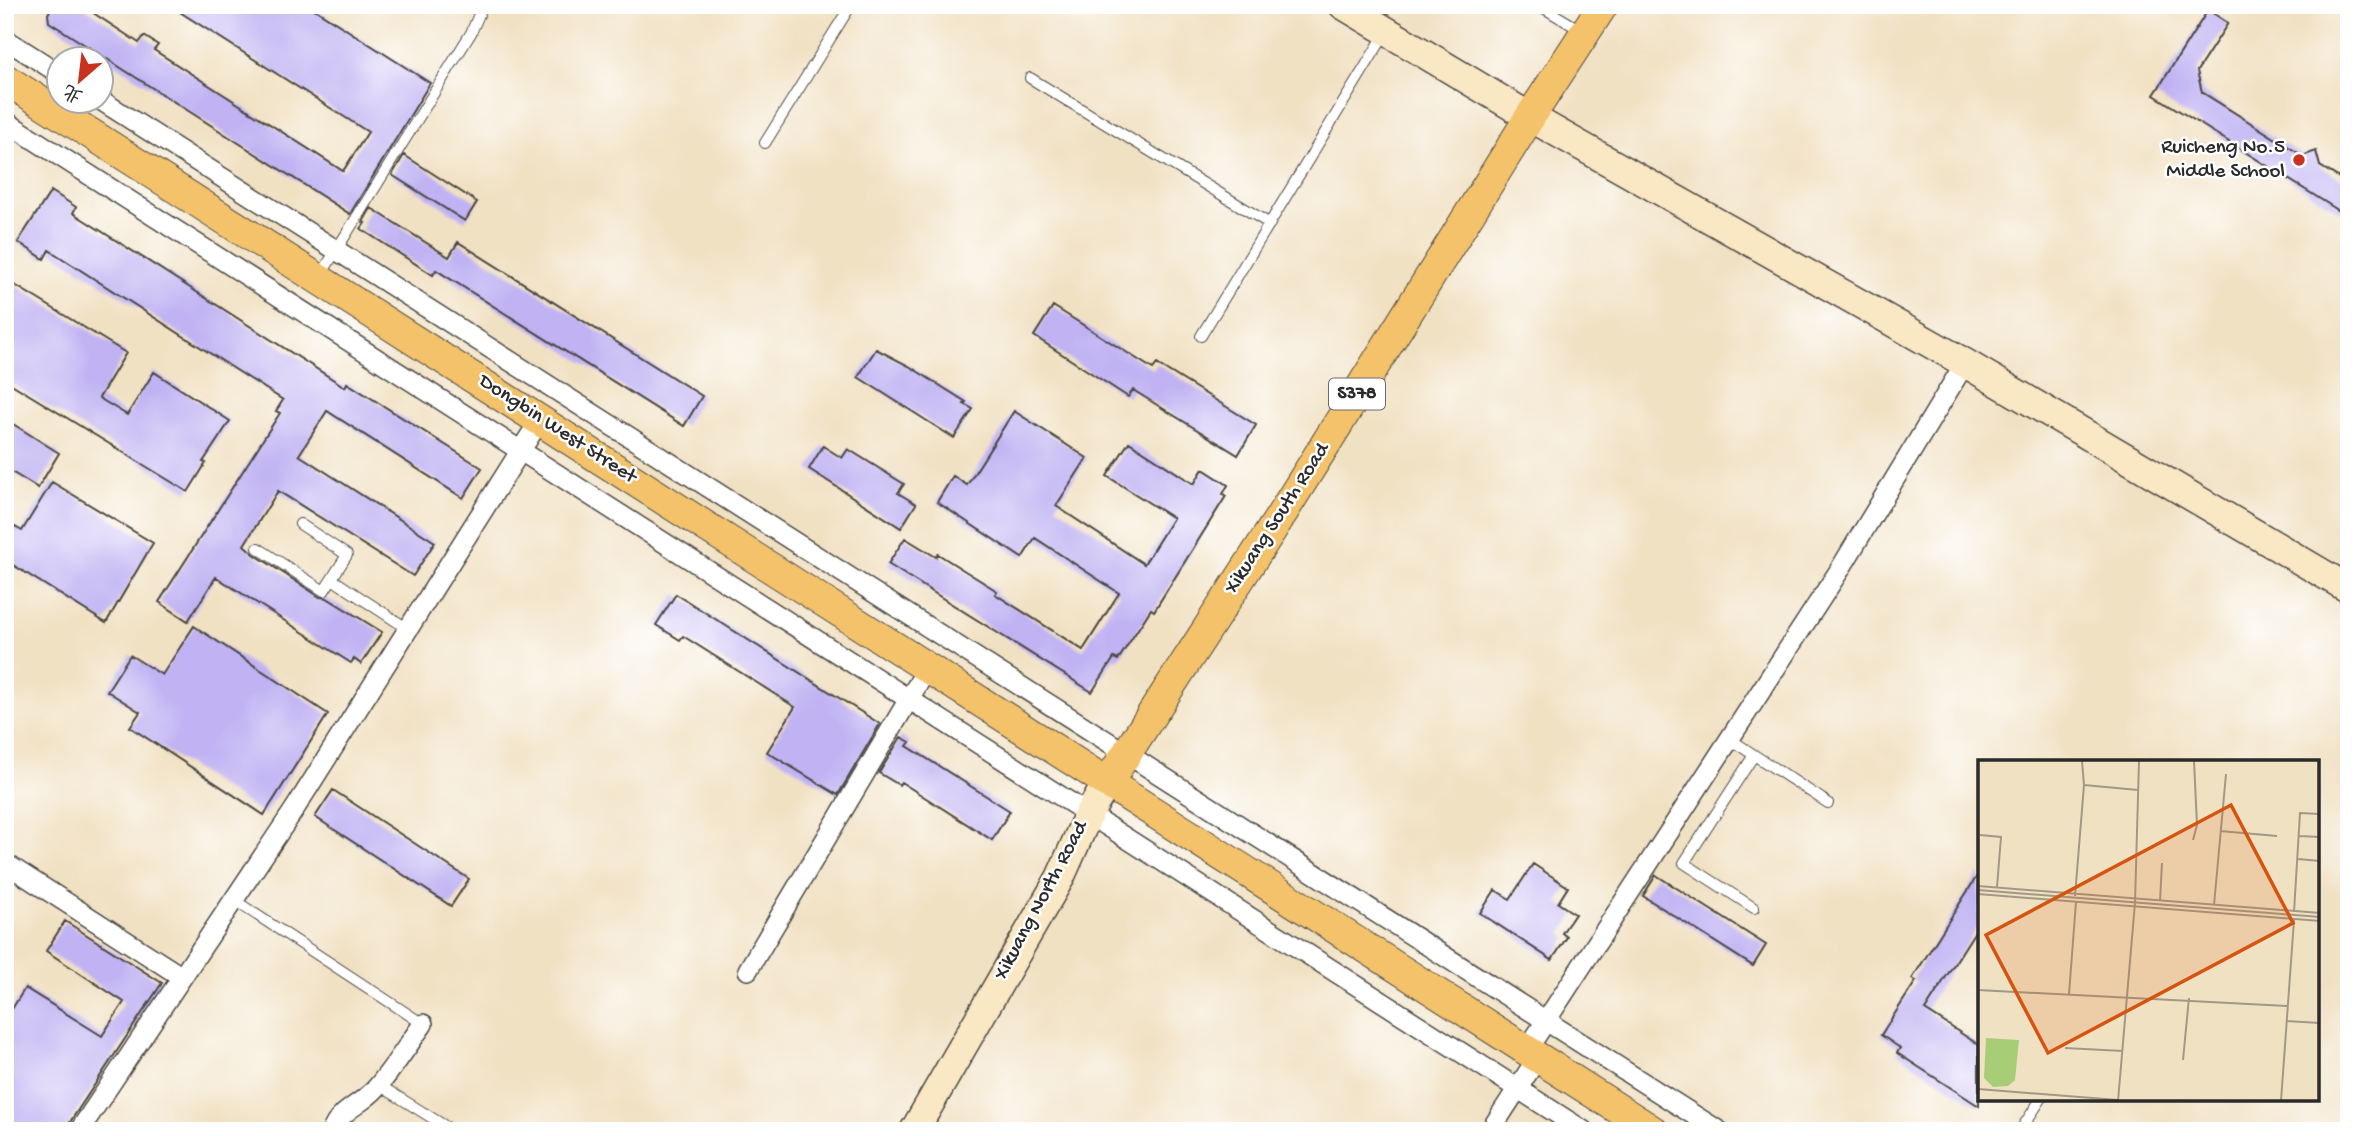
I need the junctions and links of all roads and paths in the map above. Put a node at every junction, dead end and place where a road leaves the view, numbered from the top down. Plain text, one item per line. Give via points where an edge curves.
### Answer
1 (483, 5) edge
2 (850, 5) edge
3 (1343, 5) edge
4 (1539, 5) edge
5 (1603, 5) edge
6 (1387, 32) junction
7 (1585, 33) junction
8 (5, 39) edge
9 (46, 65) edge
10 (1030, 78) dead end
11 (5, 79) edge
12 (116, 109) edge
13 (1530, 117) junction
14 (5, 121) edge
15 (765, 143) dead end
16 (1270, 224) junction
17 (336, 250) junction
18 (319, 278) junction
19 (1201, 336) dead end
20 (1965, 363) junction
21 (540, 420) junction
22 (521, 450) junction
23 (300, 524) dead end
24 (258, 548) dead end
25 (332, 579) junction
26 (2349, 589) edge
27 (408, 629) junction
28 (928, 667) junction
29 (910, 699) junction
30 (1730, 740) junction
31 (1126, 754) junction
32 (1754, 755) junction
33 (1108, 782) junction
34 (1828, 803) dead end
35 (1089, 813) junction
36 (5, 863) edge
37 (234, 900) junction
38 (1754, 908) dead end
39 (748, 970) dead end
40 (182, 977) junction
41 (1547, 1020) junction
42 (423, 1024) joint
43 (1533, 1054) junction
44 (379, 1085) junction
45 (1518, 1088) junction
46 (2040, 1101) edge
47 (79, 1131) edge
48 (332, 1131) edge
49 (453, 1131) edge
50 (893, 1131) edge
51 (914, 1131) edge
52 (1490, 1131) edge
53 (1584, 1131) edge
54 (1653, 1131) edge
55 (1719, 1131) edge
56 (2020, 1131) edge

1 - 17 lane via 471,33
2 - 15 lane
3 - 6 street
4 - 7 lane
5 - 7 main road, Xikuang South Road / S378
6 - 13 street
6 - 16 lane
7 - 13 main road, Xikuang South Road / S378
8 - 9 street
10 - 16 lane
11 - 18 main road, Dongbin West Street
12 - 17 street
13 - 20 street
13 - 31 main road, Xikuang South Road / S378
14 - 22 street
16 - 19 lane
17 - 18 lane
17 - 31 street
18 - 21 main road, Dongbin West Street
20 - 26 street
20 - 30 street
21 - 22 street
21 - 28 main road, Dongbin West Street
22 - 27 street
22 - 29 street
23 - 25 lane via 347,555
24 - 25 lane via 324,591
25 - 27 lane
27 - 37 street
28 - 29 street
28 - 33 main road, Dongbin West Street
29 - 35 street
29 - 39 street
30 - 32 lane
30 - 41 street
31 - 33 main road, Xikuang South Road / S378
31 - 41 street
32 - 34 lane
32 - 38 lane via 1684,863
33 - 35 street
33 - 43 main road, Dongbin West Street
35 - 45 street
35 - 50 street, Xikuang North Road via 1045,869
35 - 51 street, Xikuang North Road via 1060,878
36 - 40 street
37 - 40 street
37 - 42 lane
40 - 47 street
41 - 43 street
41 - 55 street
42 - 44 street
43 - 45 street
43 - 54 main road, Dongbin West Street
44 - 48 street via 344,1112
44 - 49 lane
45 - 52 street
45 - 53 street
46 - 56 lane

